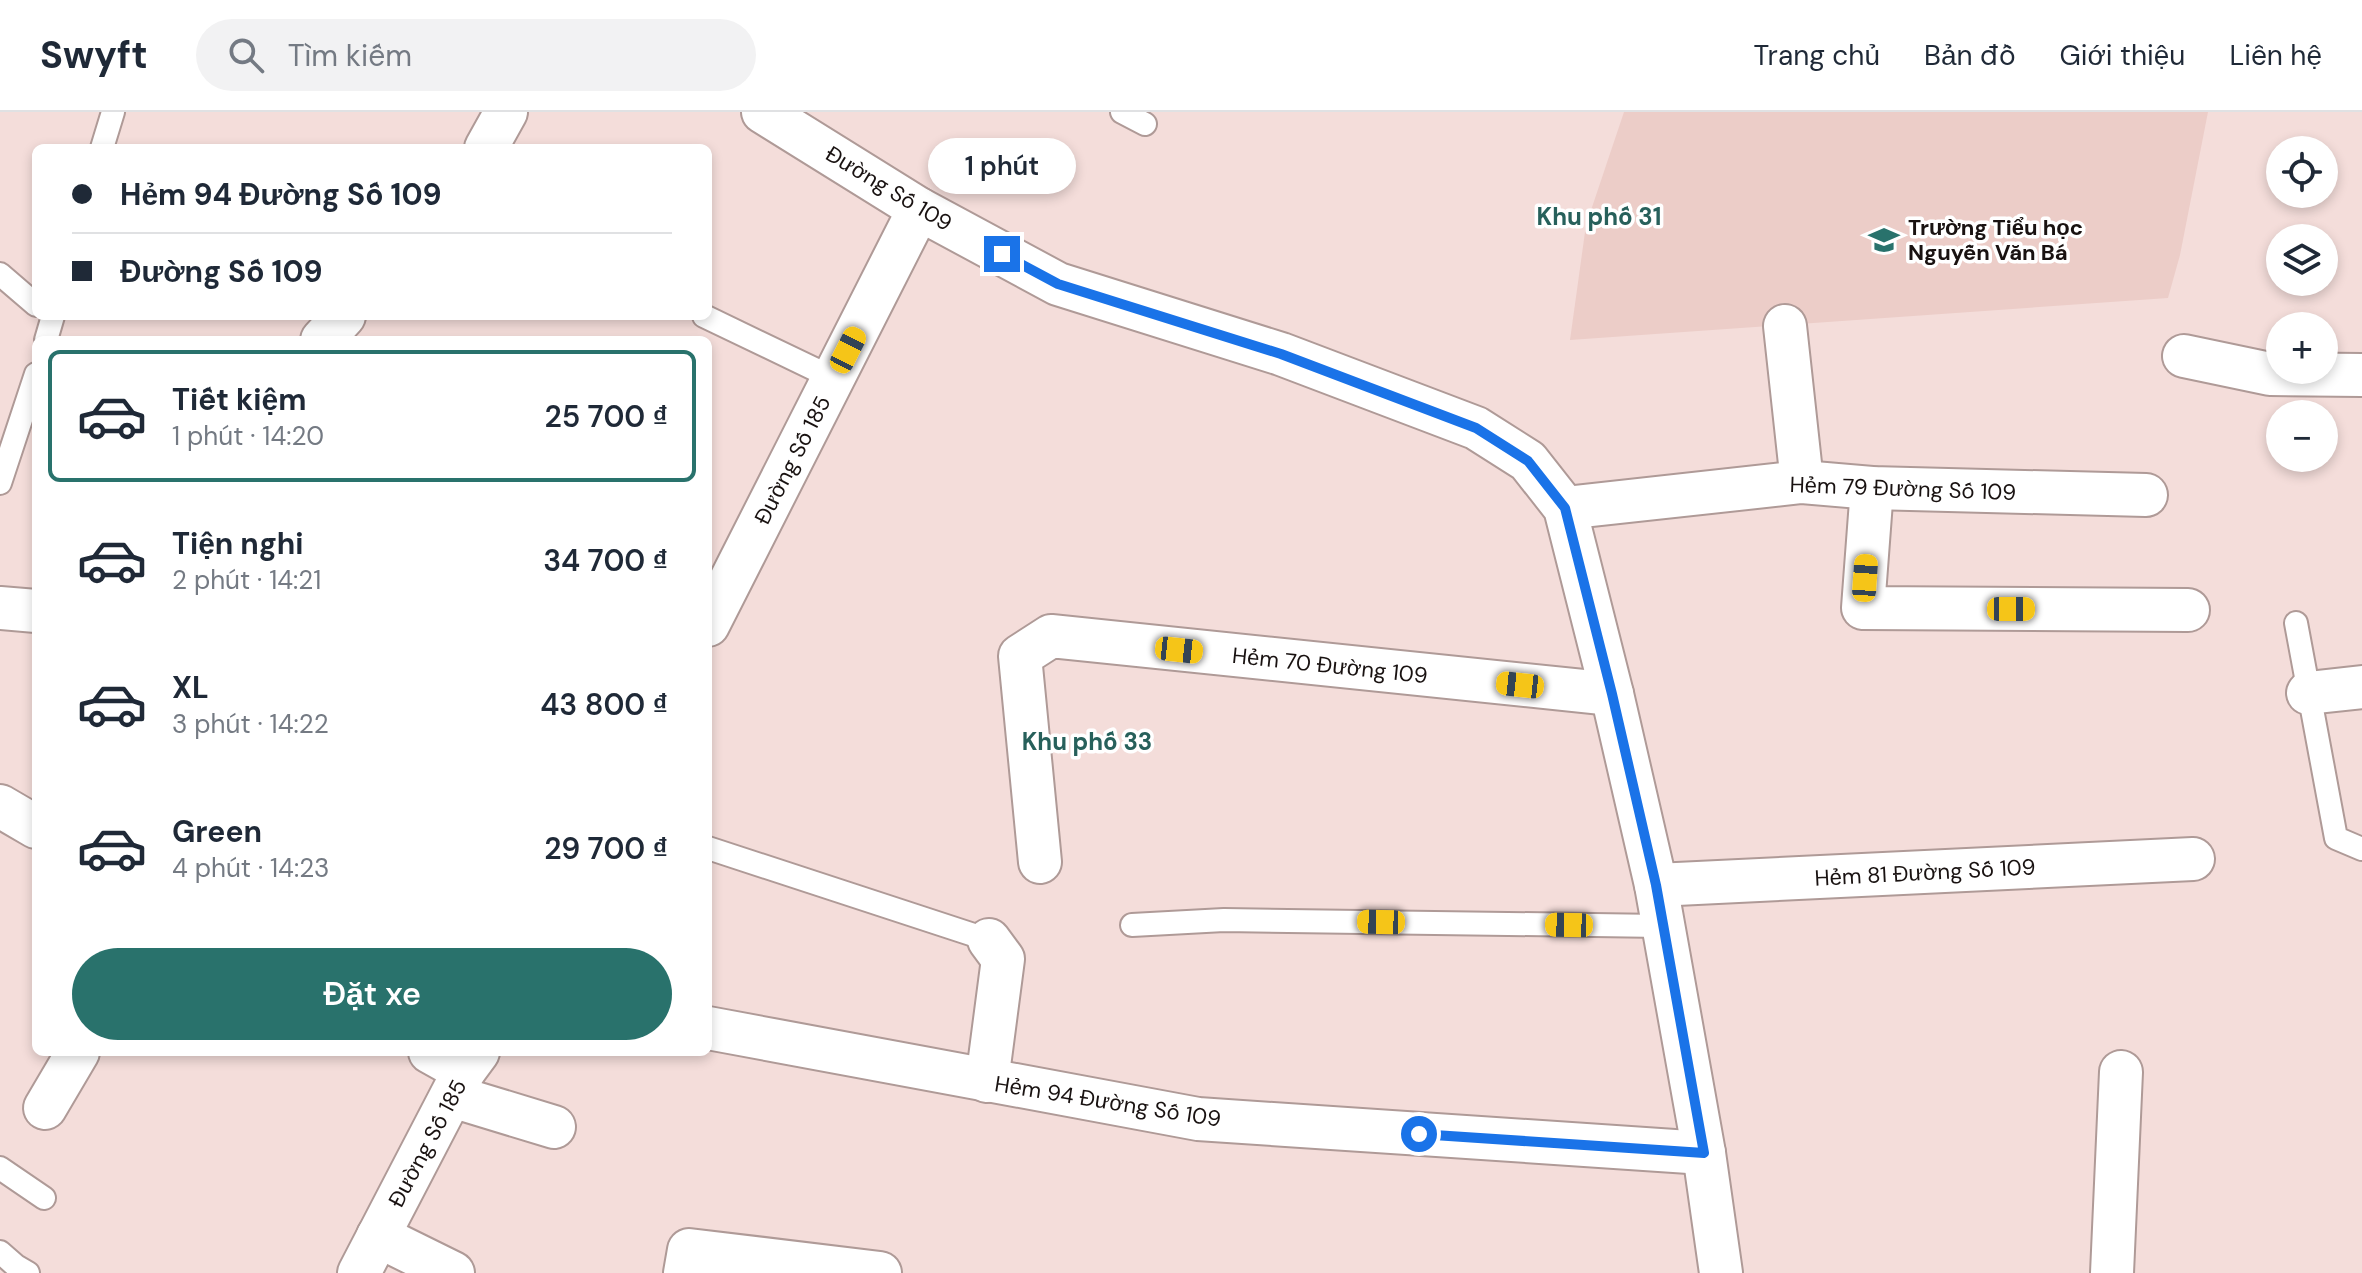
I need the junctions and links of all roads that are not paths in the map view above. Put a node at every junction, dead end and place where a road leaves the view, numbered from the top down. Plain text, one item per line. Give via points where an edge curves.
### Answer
1 (113, 112) edge
2 (506, 112) edge
3 (763, 112) edge
4 (1122, 112) edge
5 (1145, 124) dead end
6 (103, 144) edge
7 (488, 144) edge
8 (919, 209) junction
9 (0, 274) edge
10 (32, 305) edge
11 (340, 320) edge
12 (712, 320) edge
13 (1785, 326) dead end
14 (326, 336) edge
15 (2184, 356) dead end
16 (2362, 375) edge
17 (833, 378) junction
18 (32, 386) edge
19 (1802, 482) junction
20 (0, 483) edge
21 (1872, 488) junction
22 (2146, 495) dead end
23 (1565, 508) junction
24 (0, 608) edge
25 (712, 610) edge
26 (2188, 610) dead end
27 (32, 611) edge
28 (2296, 623) dead end
29 (2362, 687) edge
30 (2308, 693) junction
31 (1612, 694) junction
32 (0, 806) edge
33 (32, 825) edge
34 (712, 849) edge
35 (2362, 849) edge
36 (2193, 859) dead end
37 (1040, 862) dead end
38 (1656, 885) junction
39 (1132, 925) dead end
40 (1662, 926) junction
41 (989, 940) joint
42 (712, 1029) edge
43 (76, 1056) edge
44 (456, 1068) edge
45 (2121, 1072) dead end
46 (987, 1081) junction
47 (45, 1108) dead end
48 (554, 1127) dead end
49 (1704, 1153) junction
50 (0, 1168) edge
51 (44, 1198) dead end
52 (378, 1236) junction
53 (0, 1252) edge
54 (687, 1261) edge
55 (28, 1273) edge
56 (359, 1273) edge
57 (453, 1273) edge
58 (880, 1273) edge
59 (1721, 1273) edge
60 (2112, 1273) edge

1 - 6 lane
2 - 7 street
3 - 8 street, Đường Số 109
4 - 5 lane
8 - 17 street, Đường Số 185
8 - 23 street, Đường Số 109 via 1058,284 1281,354 1476,428 1528,461
9 - 10 lane
11 - 14 street
12 - 17 lane
13 - 19 street
15 - 16 street via 2270,374
17 - 25 street, Đường Số 185
18 - 20 lane
19 - 21 street, Hẻm 79 Đường Số 109
19 - 23 street, Hẻm 79 Đường Số 109
21 - 22 street, Hẻm 79 Đường Số 109
21 - 26 street via 1863,608
23 - 31 street, Đường Số 109
24 - 27 street
28 - 30 lane
29 - 30 street
30 - 35 lane via 2336,838
31 - 37 street, Hẻm 70 Đường 109 via 1051,636 1020,656
31 - 38 street, Đường Số 109
32 - 33 street
34 - 41 lane
36 - 38 street, Hẻm 81 Đường Số 109
38 - 40 street, Đường Số 109
39 - 40 lane via 1224,920
40 - 49 street, Đường Số 109
41 - 46 street via 1003,959
42 - 46 street, Hẻm 94 Đường Số 109
43 - 47 street
44 - 48 street
44 - 52 street, Đường Số 185
45 - 60 street
46 - 49 street, Hẻm 94 Đường Số 109 via 1198,1119
49 - 59 street, Đường Số 109
50 - 51 lane
52 - 56 street, Đường Số 185
52 - 57 street
53 - 55 lane
54 - 58 street

